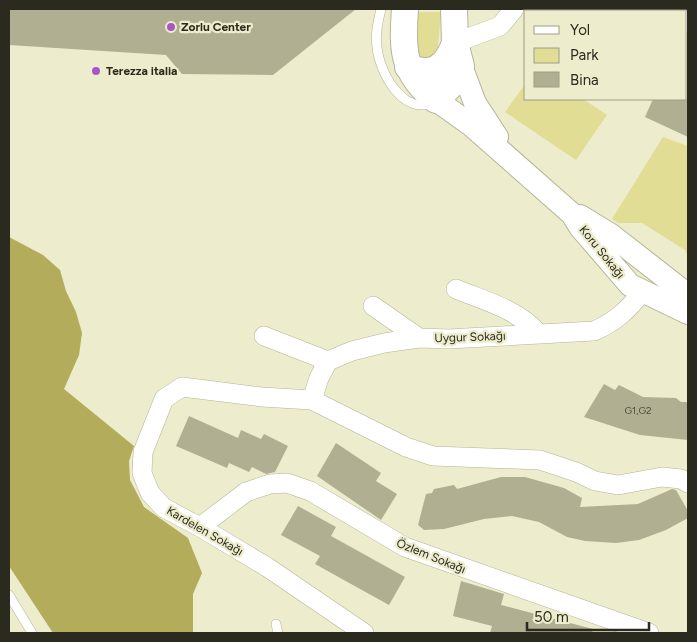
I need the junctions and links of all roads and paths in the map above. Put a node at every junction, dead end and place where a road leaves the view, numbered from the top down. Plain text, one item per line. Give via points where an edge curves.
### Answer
1 (381, 9) edge
2 (404, 9) edge
3 (454, 9) edge
4 (514, 9) edge
5 (458, 54) junction
6 (408, 67) junction
7 (436, 100) junction
8 (515, 163) junction
9 (572, 214) junction
10 (639, 258) junction
11 (661, 275) junction
12 (622, 276) junction
13 (456, 289) dead end
14 (644, 292) junction
15 (688, 295) edge
16 (373, 306) dead end
17 (688, 313) edge
18 (538, 333) junction
19 (264, 336) dead end
20 (419, 338) junction
21 (328, 361) junction
22 (312, 400) junction
23 (688, 483) edge
24 (200, 527) junction
25 (9, 595) edge
26 (32, 633) edge
27 (364, 633) edge
28 (649, 633) edge

1 - 7 lane via 376,27 377,47 385,75 408,101 419,105
2 - 6 main road via 403,50
3 - 5 main road
4 - 5 street via 500,26
5 - 6 main road via 433,70 421,72
5 - 7 main road via 455,81
5 - 8 street, Koru Sokağı via 475,103
6 - 7 main road via 415,80
7 - 8 street, Koru Sokağı
8 - 9 street, Koru Sokağı
9 - 10 street, Koru Sokağı via 588,219
9 - 12 street, Koru Sokağı
10 - 11 street, Koru Sokağı
10 - 12 street via 628,266
11 - 14 street
11 - 15 street, Koru Sokağı
12 - 14 street, Koru Sokağı via 630,285
13 - 18 street via 512,312
14 - 17 street, Koru Sokağı
14 - 18 street, Uygur Sokağı via 628,310 594,331
16 - 20 street
18 - 20 street, Uygur Sokağı
19 - 21 street
20 - 21 street, Uygur Sokağı via 360,349
21 - 22 street via 318,378
22 - 23 street via 406,447 433,456 540,460 595,481 618,485 662,477
22 - 24 street, Kardelen Sokağı via 182,387 164,399 143,452 142,472 150,493 164,508
24 - 27 street, Kardelen Sokağı via 267,567
24 - 28 street, Özlem Sokağı via 246,492 270,484 287,483 310,491 405,548
25 - 26 lane

